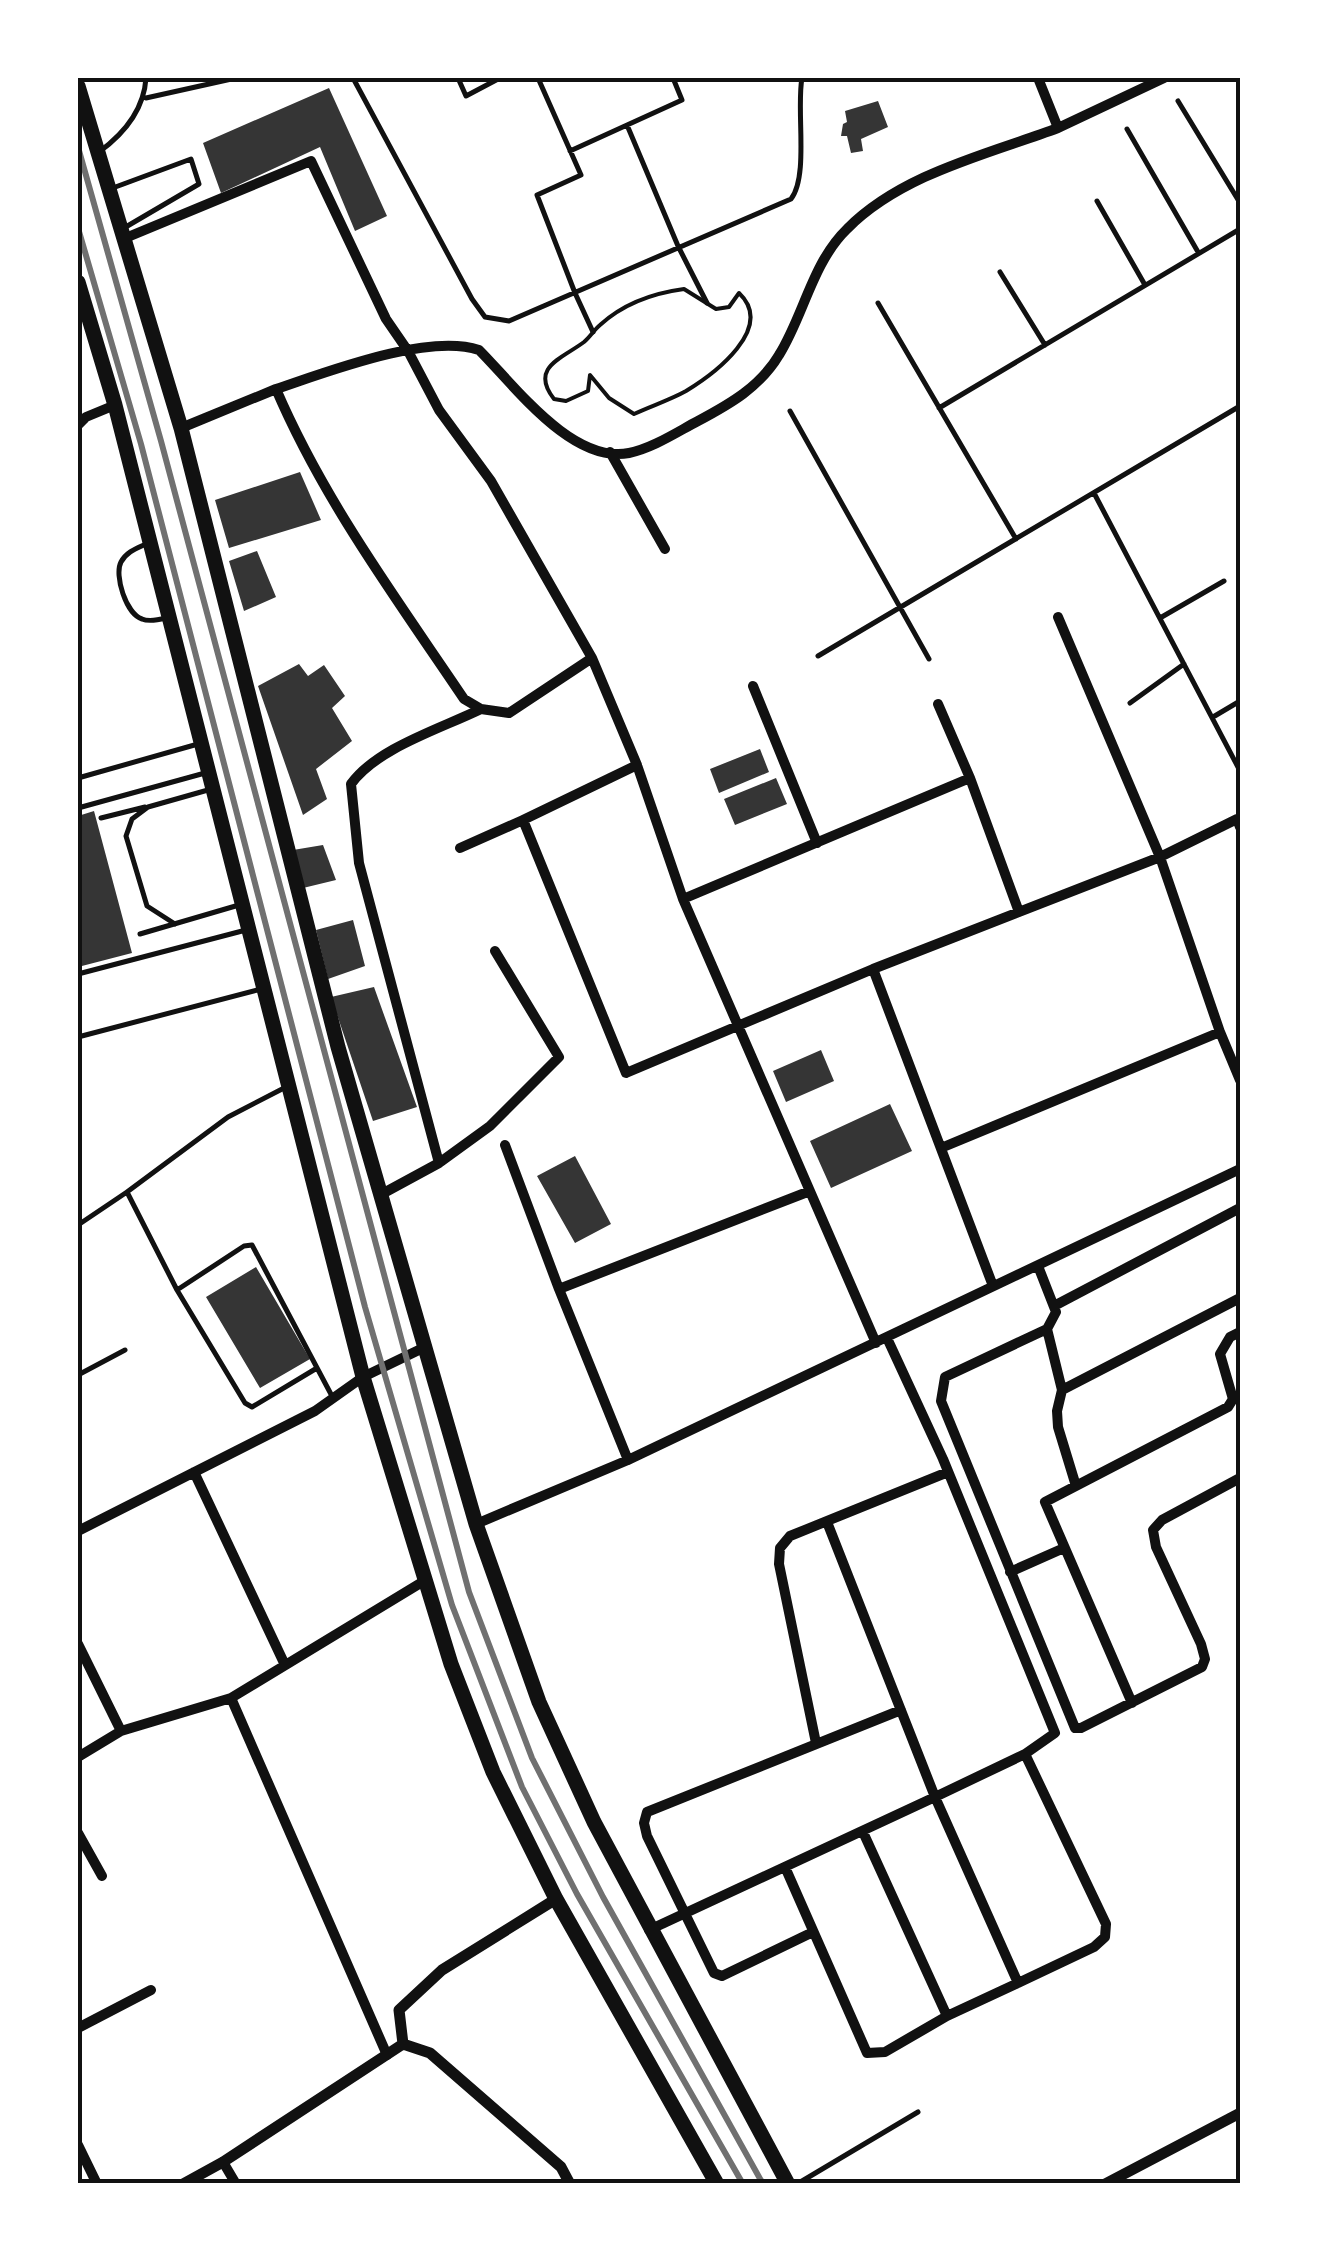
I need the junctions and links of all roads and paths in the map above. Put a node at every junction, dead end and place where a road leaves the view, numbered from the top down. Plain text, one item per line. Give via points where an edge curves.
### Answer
1 (146, 78) edge
2 (236, 78) edge
3 (353, 78) edge
4 (458, 78) edge
5 (500, 78) edge
6 (538, 78) edge
7 (672, 78) edge
8 (802, 78) edge
9 (1038, 78) edge
10 (1164, 78) edge
11 (78, 86) edge
12 (144, 98) junction
13 (1178, 101) dead end
14 (627, 125) junction
15 (1058, 128) junction
16 (1127, 130) dead end
17 (570, 151) junction
18 (96, 154) junction
19 (107, 190) junction
20 (1097, 201) dead end
21 (1240, 203) edge
22 (1240, 228) edge
23 (122, 234) junction
24 (678, 246) junction
25 (1199, 254) junction
26 (1000, 272) dead end
27 (78, 282) edge
28 (1145, 285) junction
29 (574, 293) junction
30 (707, 302) junction
31 (878, 303) dead end
32 (593, 332) junction
33 (1045, 346) junction
34 (408, 350) junction
35 (276, 389) junction
36 (115, 405) junction
37 (1240, 406) edge
38 (939, 408) junction
39 (790, 411) dead end
40 (78, 425) edge
41 (181, 428) junction
42 (610, 452) junction
43 (1094, 493) junction
44 (1016, 539) junction
45 (150, 542) junction
46 (664, 549) dead end
47 (1224, 582) dead end
48 (900, 608) junction
49 (169, 618) junction
50 (1058, 618) dead end
51 (1160, 618) junction
52 (818, 656) dead end
53 (592, 658) junction
54 (929, 659) dead end
55 (1184, 664) junction
56 (753, 686) dead end
57 (1240, 701) edge
58 (1130, 703) dead end
59 (938, 704) dead end
60 (480, 710) junction
61 (1212, 718) junction
62 (201, 743) junction
63 (637, 766) junction
64 (1239, 770) edge
65 (78, 778) edge
66 (970, 778) junction
67 (210, 780) junction
68 (148, 806) junction
69 (78, 808) edge
70 (101, 818) dead end
71 (523, 820) junction
72 (1240, 828) edge
73 (817, 843) junction
74 (460, 848) dead end
75 (1160, 856) junction
76 (683, 899) junction
77 (242, 904) junction
78 (1019, 912) junction
79 (175, 924) junction
80 (249, 930) junction
81 (140, 934) dead end
82 (496, 951) dead end
83 (874, 969) junction
84 (78, 974) edge
85 (264, 988) junction
86 (739, 1027) junction
87 (1220, 1032) junction
88 (78, 1037) edge
89 (1240, 1080) edge
90 (288, 1085) junction
91 (505, 1145) dead end
92 (941, 1148) junction
93 (439, 1163) junction
94 (1240, 1169) edge
95 (810, 1191) junction
96 (127, 1192) junction
97 (380, 1195) junction
98 (1240, 1208) edge
99 (78, 1226) edge
100 (1038, 1266) junction
101 (993, 1286) junction
102 (559, 1289) junction
103 (177, 1290) junction
104 (1240, 1298) edge
105 (1054, 1306) junction
106 (1047, 1329) junction
107 (1240, 1332) edge
108 (882, 1340) junction
109 (424, 1348) junction
110 (125, 1350) dead end
111 (317, 1368) junction
112 (78, 1375) edge
113 (363, 1377) junction
114 (1062, 1390) junction
115 (333, 1398) junction
116 (628, 1460) junction
117 (194, 1472) junction
118 (948, 1472) junction
119 (1240, 1478) edge
120 (1076, 1486) junction
121 (828, 1522) junction
122 (476, 1524) junction
123 (78, 1532) edge
124 (1064, 1548) junction
125 (1010, 1572) junction
126 (424, 1581) junction
127 (78, 1644) edge
128 (285, 1666) junction
129 (230, 1698) junction
130 (1132, 1703) junction
131 (901, 1710) junction
132 (121, 1731) junction
133 (816, 1744) junction
134 (1024, 1754) junction
135 (78, 1757) edge
136 (936, 1797) junction
137 (863, 1832) junction
138 (78, 1833) edge
139 (785, 1867) junction
140 (102, 1876) dead end
141 (556, 1899) junction
142 (685, 1914) junction
143 (649, 1930) junction
144 (813, 1932) junction
145 (1018, 1983) junction
146 (151, 1990) dead end
147 (947, 2016) junction
148 (78, 2028) edge
149 (403, 2044) junction
150 (387, 2055) junction
151 (918, 2112) dead end
152 (1240, 2112) edge
153 (78, 2145) edge
154 (223, 2162) junction
155 (96, 2184) edge
156 (183, 2184) edge
157 (236, 2184) edge
158 (570, 2184) edge
159 (717, 2184) edge
160 (788, 2184) edge
161 (797, 2184) edge
162 (1105, 2184) edge

1 - 12 lane
2 - 12 lane
3 - 29 lane via 485,318 509,321
4 - 5 lane via 466,96
6 - 17 lane
7 - 14 lane via 682,100
8 - 24 lane via 796,194
9 - 15 street
10 - 15 street
11 - 18 main road
12 - 18 lane
13 - 21 lane
14 - 17 lane
14 - 24 lane
15 - 42 street via 888,198 836,243 778,357 756,384 670,436 627,454
16 - 25 lane
17 - 29 lane via 581,175 536,194
18 - 19 main road
19 - 23 main road
19 - 23 lane via 192,160 199,184
20 - 28 lane
22 - 25 lane
23 - 34 street via 312,162 386,318
23 - 41 main road
24 - 29 lane
24 - 30 lane
25 - 28 lane
26 - 33 lane
27 - 36 main road
28 - 33 lane
29 - 32 lane
30 - 32 path via 684,289 651,294
30 - 32 path via 729,307 740,293 748,302 749,330 732,355 699,381 634,414 590,375 588,391 566,400 546,388 553,362
31 - 38 lane
33 - 38 lane
34 - 35 street
34 - 42 street via 462,344 479,350 556,428 587,449
34 - 53 street
35 - 41 street
35 - 60 street via 301,447 365,555 464,698
36 - 40 street
36 - 45 main road
37 - 43 lane
38 - 44 lane
39 - 48 lane
41 - 97 main road
42 - 46 street
43 - 44 lane
43 - 51 lane
44 - 48 lane
45 - 49 main road
45 - 49 lane via 122,558 122,585 136,617
47 - 51 lane
48 - 52 lane
48 - 54 lane
49 - 62 main road
50 - 75 street
51 - 55 lane
53 - 60 street via 509,713
53 - 63 street
55 - 58 lane
55 - 61 lane
56 - 73 street
57 - 61 lane
59 - 66 street
60 - 93 street via 388,751 351,784 358,863
61 - 64 lane
62 - 65 lane
62 - 67 main road
63 - 71 street
63 - 76 street
66 - 73 street
66 - 78 street
67 - 68 lane
67 - 69 lane
67 - 77 main road
68 - 70 lane
68 - 79 lane via 132,819 126,836 147,906
71 - 74 street
71 - 86 street via 626,1074
72 - 75 street via 1237,818
73 - 76 street
75 - 78 street
75 - 87 street
76 - 86 street
77 - 79 lane
77 - 80 main road
78 - 83 street
79 - 81 lane
80 - 84 lane
80 - 85 main road
82 - 93 street via 559,1057 490,1126
83 - 86 street
83 - 92 street
85 - 88 lane
85 - 90 main road
86 - 95 street
87 - 89 street
87 - 92 street
90 - 96 lane via 228,1116
90 - 113 main road
91 - 102 street
92 - 101 street
93 - 97 street
94 - 100 street
95 - 102 street
95 - 108 street
96 - 99 lane
96 - 103 lane
97 - 109 main road
98 - 105 street
100 - 101 street
100 - 105 street
101 - 108 street
102 - 116 street
103 - 111 lane via 252,1408
103 - 111 lane via 252,1245
104 - 114 street
105 - 106 street
106 - 114 street
106 - 125 street via 945,1377 940,1394
107 - 120 street via 1220,1354 1233,1399 1228,1406
108 - 116 street
108 - 118 street
109 - 113 street
109 - 122 main road
110 - 112 lane
111 - 115 lane
113 - 115 street
113 - 126 main road
114 - 120 street via 1058,1427
115 - 117 street
116 - 122 street
117 - 123 street
117 - 128 street
118 - 121 street
118 - 134 street via 1055,1733
119 - 130 street via 1152,1530 1205,1659 1194,1673
120 - 124 street via 1044,1502
121 - 131 street
121 - 133 street via 790,1536 779,1564
122 - 143 main road via 540,1702
124 - 125 street
124 - 130 street
125 - 130 street via 1075,1728
126 - 128 street
126 - 141 main road via 493,1772
127 - 132 street
128 - 129 street
129 - 132 street
129 - 150 street
131 - 133 street
131 - 136 street
132 - 135 street
133 - 142 street via 647,1812 647,1836
134 - 136 street
134 - 145 street via 1106,1924 1105,1938 1094,1948
136 - 137 street
136 - 145 street
137 - 139 street
137 - 147 street
138 - 140 street
139 - 142 street
139 - 144 street
141 - 149 street via 442,1970 399,2010
141 - 159 main road
142 - 143 street
142 - 144 street via 714,1973 722,1976
143 - 160 main road
144 - 147 street via 868,2053 885,2052
145 - 147 street
146 - 148 street
149 - 150 street
149 - 158 street via 430,2052 561,2167
150 - 154 street
151 - 161 lane
152 - 162 street
153 - 155 street
154 - 156 street
154 - 157 street

